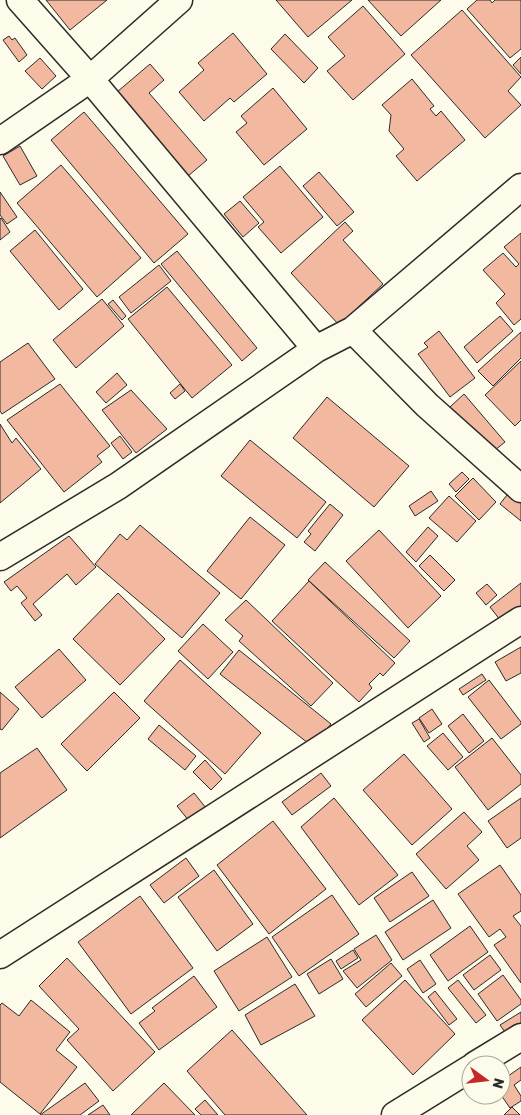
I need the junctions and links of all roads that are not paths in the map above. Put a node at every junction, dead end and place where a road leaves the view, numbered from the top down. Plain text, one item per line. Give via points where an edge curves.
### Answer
1 (20, 0) edge
2 (179, 0) edge
3 (90, 79) junction
4 (0, 141) edge
5 (521, 187) edge
6 (353, 330) junction
7 (316, 349) junction
8 (521, 489) edge
9 (0, 557) edge
10 (521, 620) edge
11 (0, 956) edge
12 (521, 1037) edge
13 (492, 1055) edge
14 (461, 1074) edge
15 (395, 1115) edge

1 - 3 street
2 - 3 street
3 - 4 street
3 - 7 street
5 - 6 street
6 - 7 street
6 - 8 street via 427,405
7 - 9 street via 118,486
10 - 11 street
12 - 13 street
14 - 15 street

